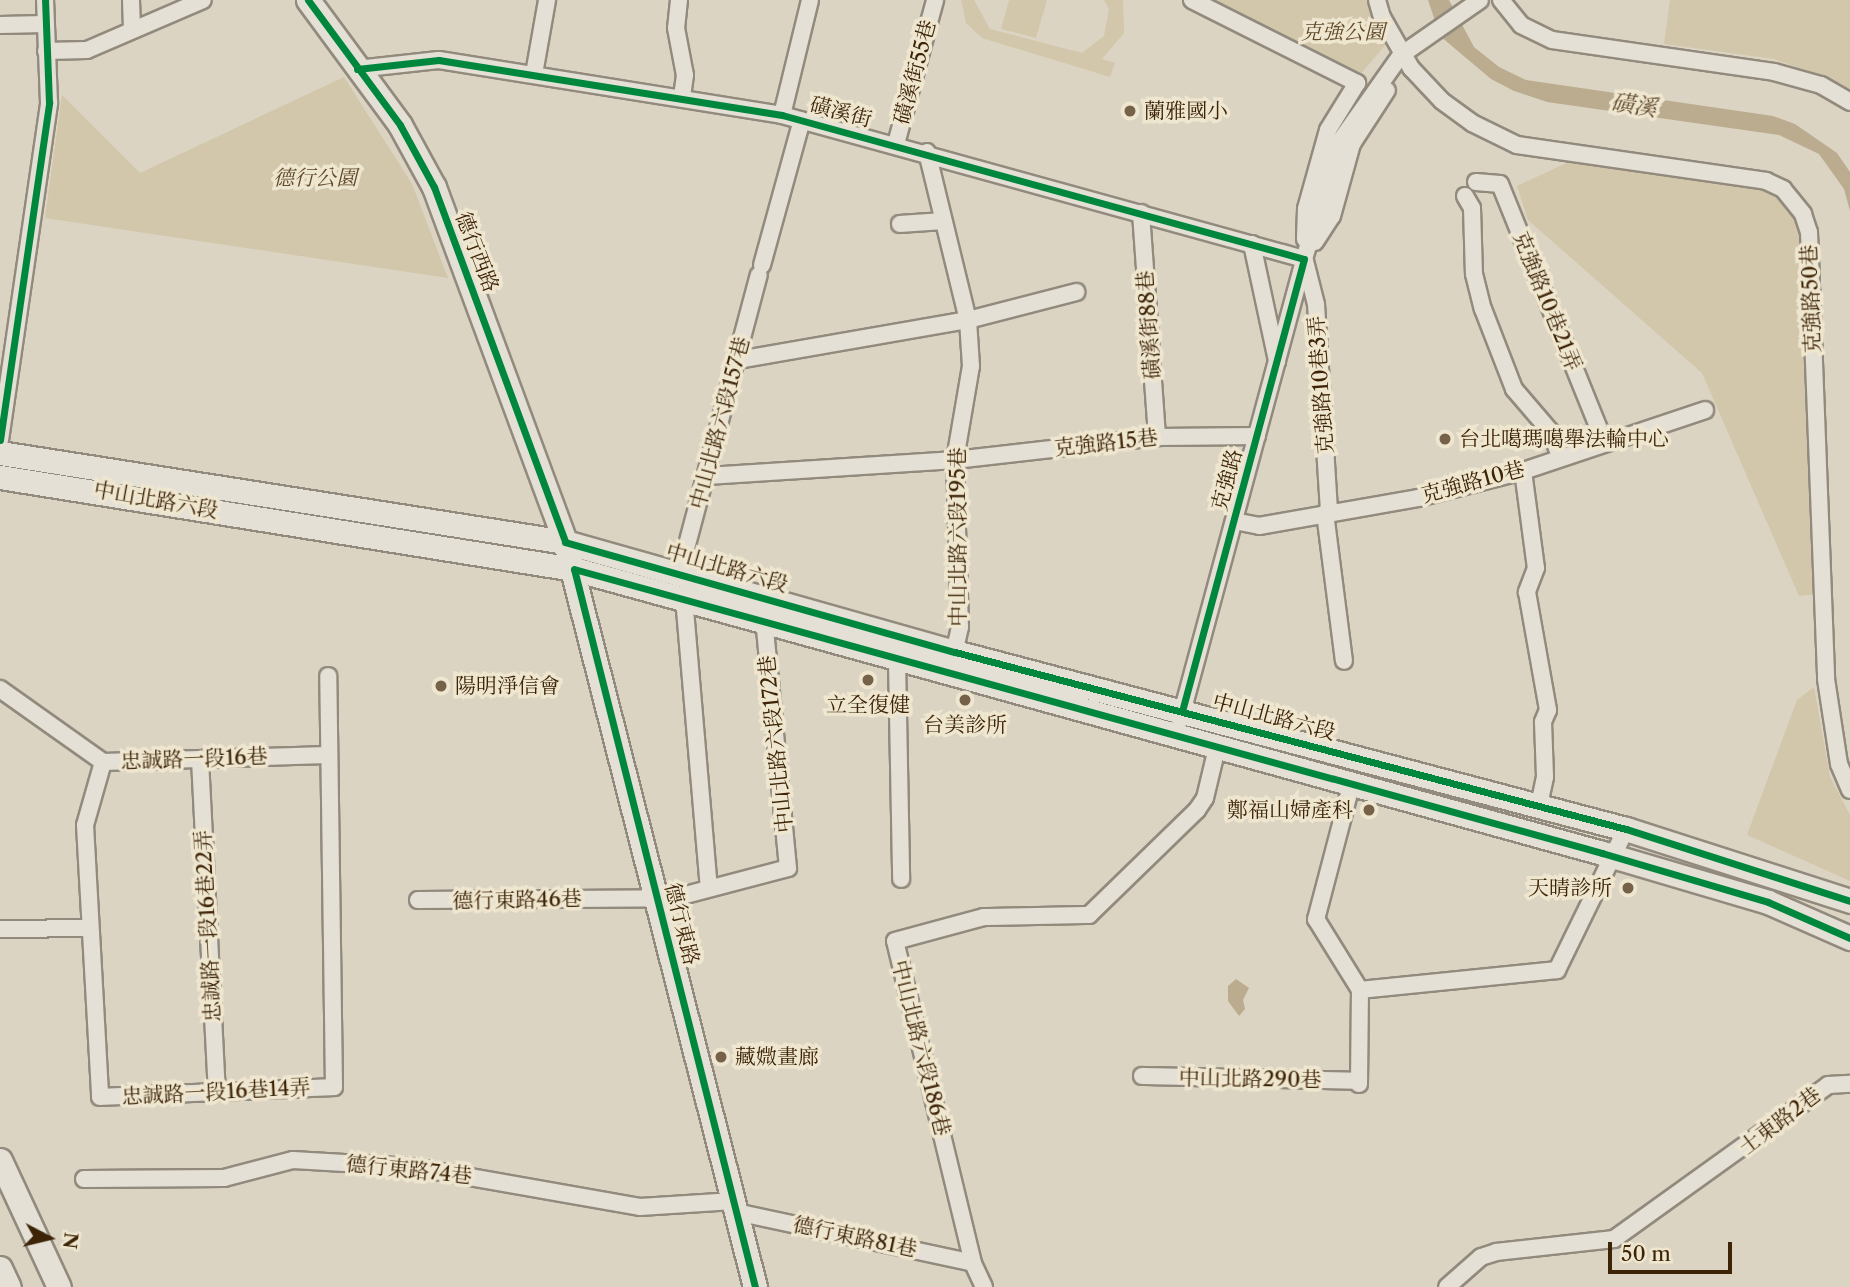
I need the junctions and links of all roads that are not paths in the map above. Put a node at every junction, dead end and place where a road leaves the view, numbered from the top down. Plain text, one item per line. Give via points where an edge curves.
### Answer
1 (45, 0) edge
2 (131, 0) edge
3 (203, 0) edge
4 (308, 0) edge
5 (547, 0) edge
6 (679, 0) edge
7 (810, 0) edge
8 (935, 0) edge
9 (1192, 0) edge
10 (1377, 0) edge
11 (1480, 0) edge
12 (1501, 0) edge
13 (46, 24) junction
14 (0, 25) edge
15 (132, 30) junction
16 (46, 51) junction
17 (1402, 55) junction
18 (357, 69) junction
19 (534, 74) junction
20 (1387, 90) dead end
21 (682, 97) junction
22 (1850, 102) edge
23 (782, 115) junction
24 (802, 120) junction
25 (896, 144) junction
26 (927, 152) junction
27 (1476, 182) dead end
28 (1465, 196) dead end
29 (1141, 214) junction
30 (943, 221) junction
31 (900, 224) dead end
32 (1252, 244) junction
33 (1304, 259) junction
34 (1076, 292) dead end
35 (968, 320) junction
36 (738, 359) junction
37 (1278, 365) junction
38 (1705, 410) dead end
39 (1257, 436) junction
40 (1157, 437) junction
41 (0, 440) edge
42 (1604, 441) junction
43 (0, 453) edge
44 (1560, 456) junction
45 (955, 460) junction
46 (1523, 471) junction
47 (707, 476) junction
48 (0, 477) edge
49 (1327, 513) junction
50 (1234, 521) junction
51 (565, 542) junction
52 (574, 569) junction
53 (680, 571) junction
54 (684, 598) junction
55 (764, 621) junction
56 (955, 652) junction
57 (897, 660) junction
58 (1344, 662) dead end
59 (948, 674) junction
60 (328, 676) dead end
61 (0, 690) edge
62 (1182, 710) junction
63 (1176, 736) junction
64 (1217, 748) junction
65 (327, 755) junction
66 (200, 759) junction
67 (103, 762) junction
68 (1351, 786) junction
69 (1850, 790) edge
70 (1539, 807) junction
71 (1626, 829) junction
72 (1614, 856) junction
73 (788, 868) joint
74 (901, 879) dead end
75 (709, 887) junction
76 (657, 899) junction
77 (418, 900) dead end
78 (1850, 901) edge
79 (89, 928) junction
80 (0, 929) edge
81 (1850, 938) edge
82 (1360, 990) junction
83 (1142, 1076) dead end
84 (1850, 1084) edge
85 (217, 1092) junction
86 (0, 1160) edge
87 (84, 1178) dead end
88 (735, 1207) junction
89 (973, 1263) junction
90 (0, 1268) edge
91 (9, 1287) edge
92 (59, 1287) edge
93 (755, 1287) edge
94 (984, 1287) edge
95 (1447, 1287) edge

1 - 13 street
2 - 15 street
3 - 15 street
4 - 18 main road, 德行西路
5 - 19 street
6 - 21 street via 676,28 685,75
7 - 23 street
8 - 25 street, 磺溪街55巷
9 - 33 street via 1357,83 1328,130 1306,209
10 - 17 street, 克強路50巷
11 - 17 street, 克強路
12 - 22 street via 1521,25 1552,40 1774,72 1821,85
13 - 14 street
13 - 16 street
15 - 16 street via 87,50
16 - 41 street via 49,103
17 - 33 street, 克強路 via 1340,141
17 - 69 street, 克強路50巷 via 1441,101 1472,123 1517,145 1766,181 1783,189 1803,214 1809,232 1826,679 1839,764
18 - 19 street, 磺溪街 via 439,60
18 - 51 main road, 德行西路 via 400,125 433,187
19 - 21 street, 磺溪街
20 - 33 street via 1352,144 1332,216
21 - 23 street, 磺溪街
23 - 24 street, 磺溪街
24 - 25 street, 磺溪街
24 - 36 street, 中山北路六段157巷
25 - 26 street, 磺溪街
26 - 29 street, 磺溪街
26 - 30 street, 中山北路六段195巷
27 - 42 street, 克強路10巷21弄 via 1500,184
28 - 44 street via 1472,208 1474,274 1483,309 1514,389 1550,430
29 - 32 street, 磺溪街
29 - 40 street, 磺溪街88巷
30 - 31 street
30 - 35 street, 中山北路六段195巷
32 - 33 street, 磺溪街
32 - 37 street
33 - 37 street, 克強路
33 - 49 street, 克強路10巷3弄 via 1316,304
34 - 35 street
35 - 36 street
35 - 45 street, 中山北路六段195巷 via 971,366
36 - 47 street, 中山北路六段157巷
37 - 39 street, 克強路
38 - 42 street, 克強路10巷
39 - 40 street, 克強路15巷
39 - 50 street, 克強路
40 - 45 street, 克強路15巷
42 - 44 street, 克強路10巷
43 - 51 main road, 中山北路六段
44 - 46 street, 克強路10巷
45 - 47 street, 克強路15巷
45 - 56 street, 中山北路六段195巷 via 960,627
46 - 49 street, 克強路10巷 via 1418,498
46 - 70 street via 1536,568 1527,592 1548,710 1543,722 1545,776
47 - 53 street, 中山北路六段157巷
48 - 52 main road, 中山北路六段
49 - 50 street, 克強路10巷 via 1259,526
49 - 58 street, 克強路10巷3弄
50 - 62 street, 克強路
51 - 52 main road, 德行東路
51 - 53 main road, 中山北路六段
52 - 54 main road, 中山北路六段
52 - 76 main road, 德行東路
53 - 56 main road, 中山北路六段
54 - 55 main road, 中山北路六段
54 - 75 street
55 - 57 main road, 中山北路六段
55 - 73 street, 中山北路六段172巷
56 - 59 street, 中山北路六段195巷
56 - 62 main road, 中山北路六段
57 - 59 main road, 中山北路六段
57 - 74 street
59 - 63 main road, 中山北路六段
60 - 65 street
61 - 67 street, 忠誠路一段16巷
62 - 63 street, 克強路
62 - 70 main road, 中山北路六段
63 - 64 main road, 中山北路六段
64 - 68 main road, 中山北路六段
64 - 89 street, 中山北路六段186巷 via 1205,798 1197,810 1089,915 984,917 895,941
65 - 66 street, 忠誠路一段16巷
65 - 85 street, 忠誠路一段16巷14弄 via 334,1087
66 - 67 street, 忠誠路一段16巷
66 - 85 street, 忠誠路一段16巷22弄
67 - 79 street, 忠誠路一段16巷14弄 via 85,825
68 - 72 main road, 中山北路六段
68 - 82 street via 1316,919
70 - 71 main road, 中山北路六段
71 - 72 street
71 - 78 main road, 中山北路六段
72 - 81 main road, 中山北路六段 via 1768,902
72 - 82 street via 1557,970
73 - 75 street, 德行東路46巷
75 - 76 street, 德行東路46巷
76 - 77 street, 德行東路46巷 via 531,896 508,902
76 - 88 main road, 德行東路
79 - 80 street
79 - 85 street, 忠誠路一段16巷14弄 via 100,1097
82 - 83 street, 中山北路290巷 via 1359,1082
84 - 95 street, 士東路2巷 via 1828,1085 1614,1239 1496,1252 1481,1257
86 - 92 main road
87 - 88 street, 德行東路74巷 via 224,1178 293,1160 345,1162 413,1167 640,1207
88 - 89 street, 德行東路81巷
88 - 93 main road, 德行東路
89 - 94 street, 中山北路六段186巷
90 - 91 main road

